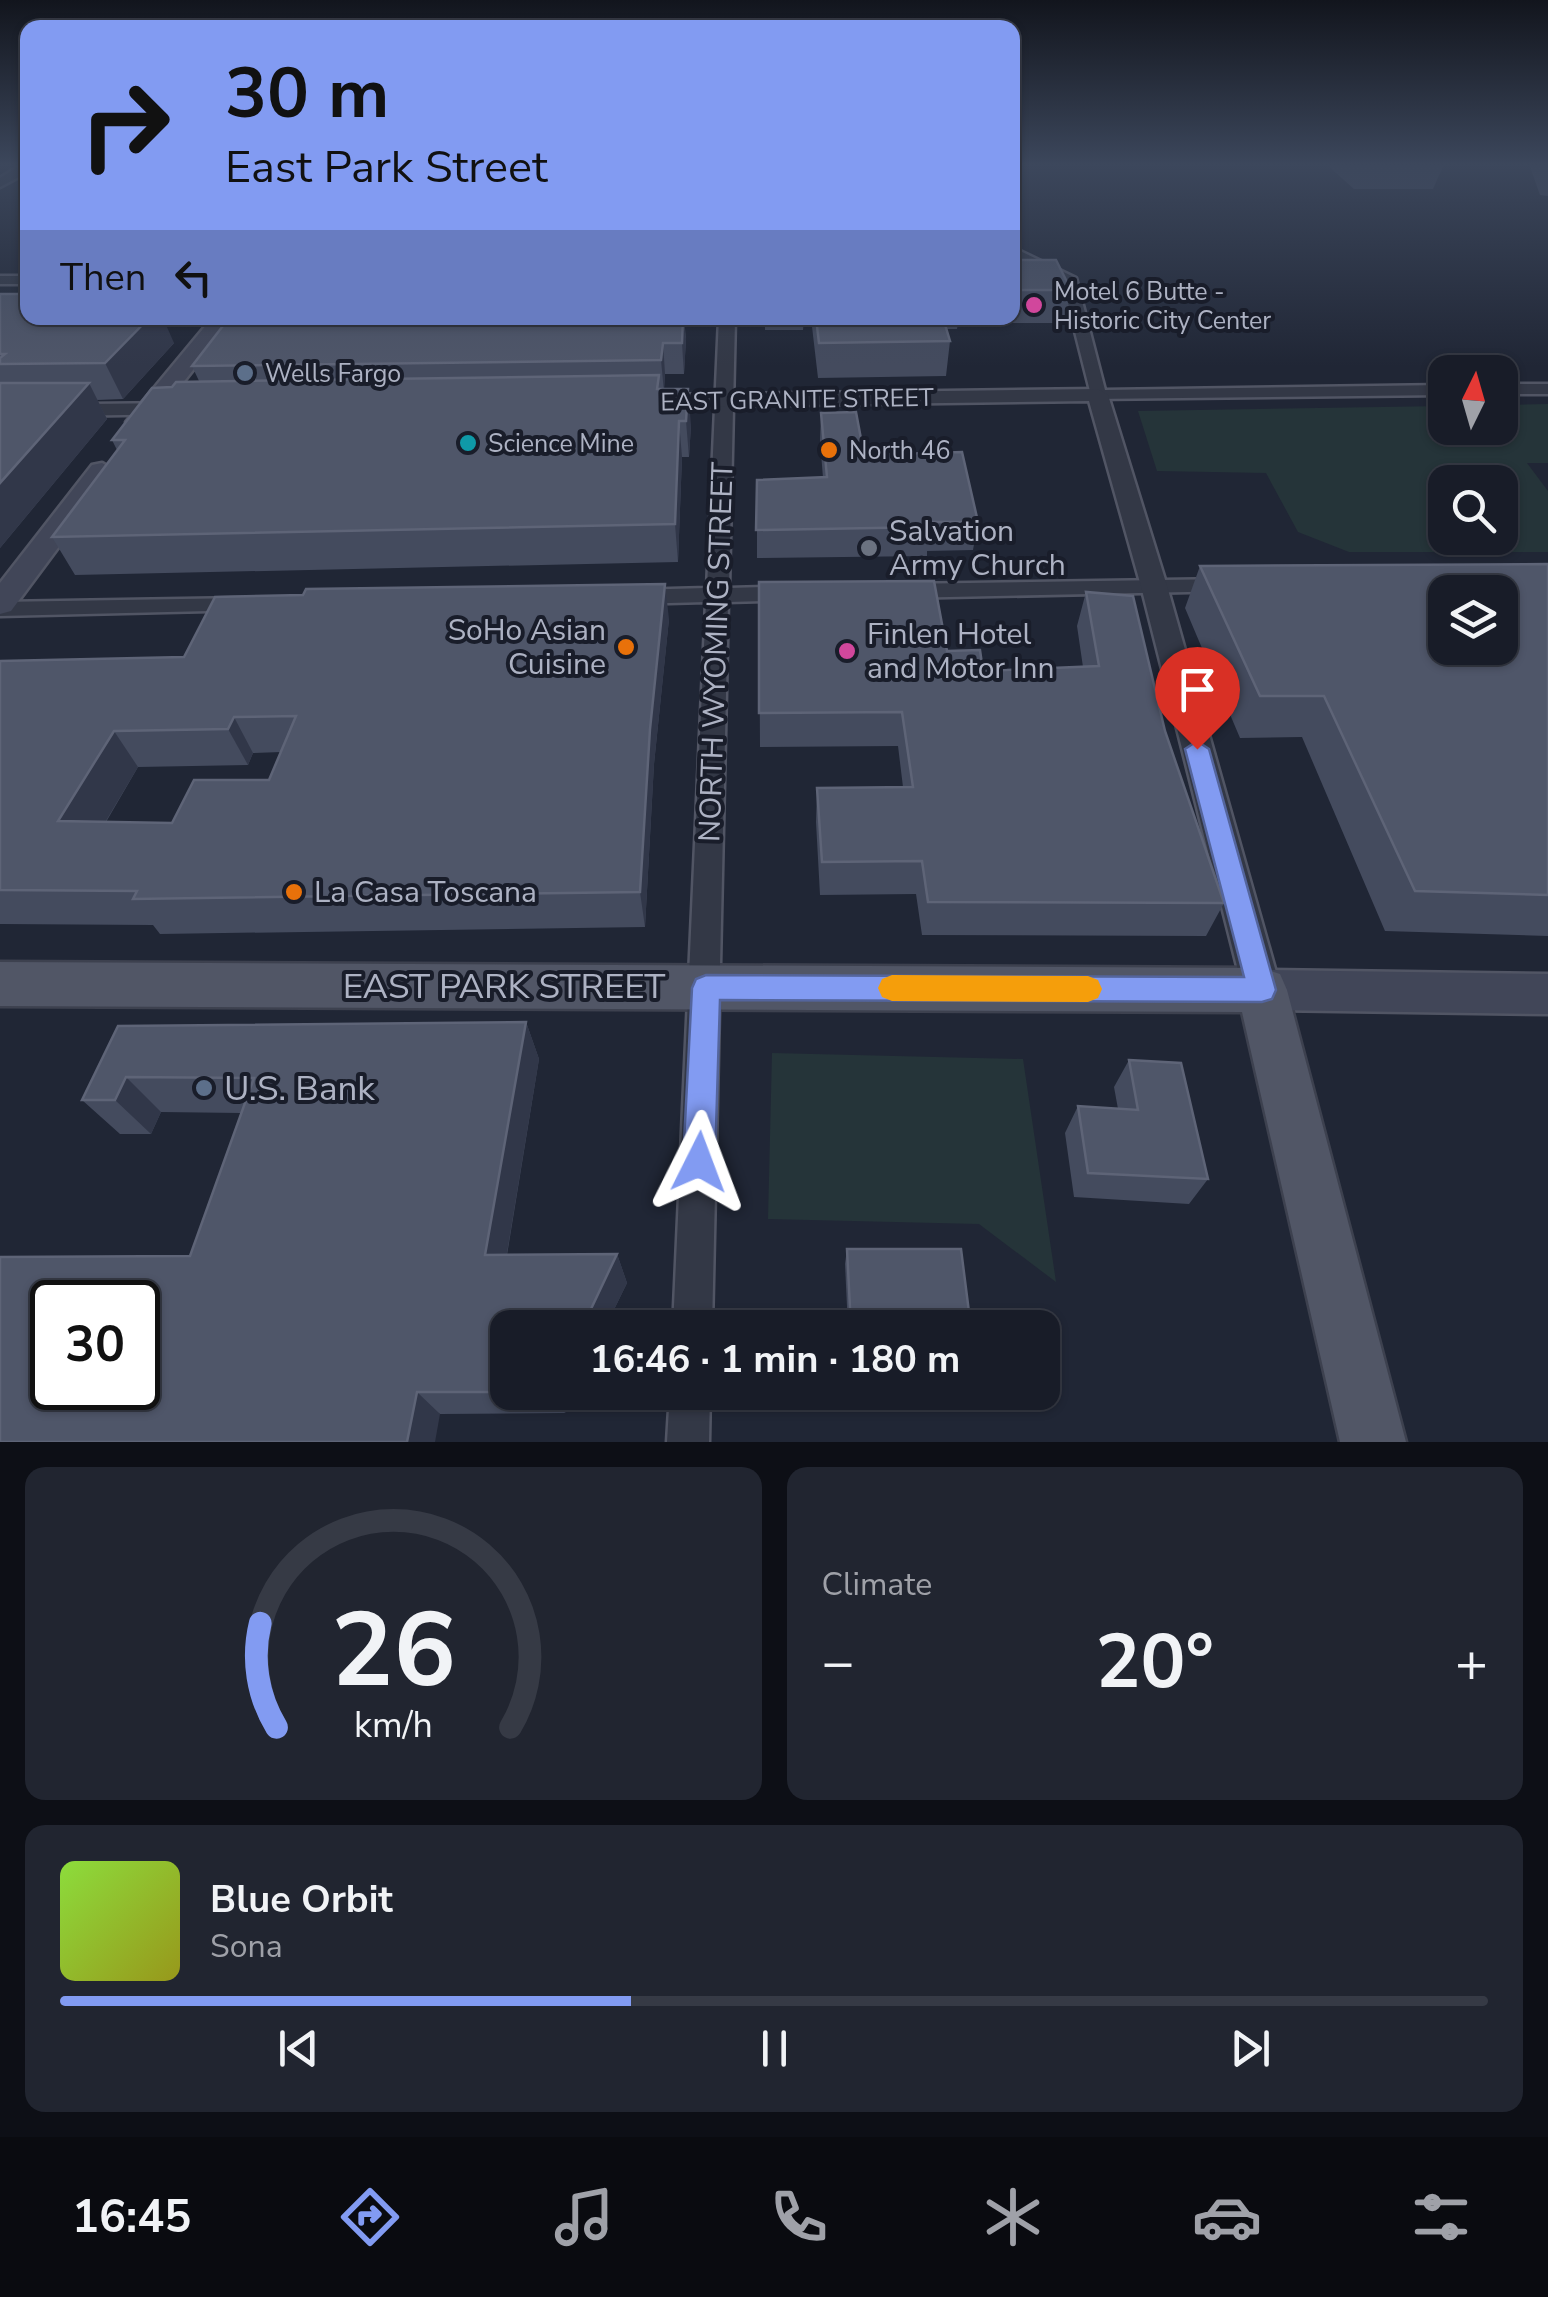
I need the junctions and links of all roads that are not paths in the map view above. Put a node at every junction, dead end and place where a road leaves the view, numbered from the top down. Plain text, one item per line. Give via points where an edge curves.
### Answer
1 (1020, 255) edge
2 (217, 325) edge
3 (727, 325) edge
4 (1518, 389) edge
5 (1548, 389) edge
6 (1428, 390) edge
7 (1098, 395) junction
8 (722, 400) junction
9 (631, 402) edge
10 (200, 409) edge
11 (149, 410) junction
12 (0, 411) edge
13 (1154, 586) junction
14 (1246, 586) edge
15 (871, 592) edge
16 (811, 593) edge
17 (716, 594) junction
18 (618, 597) edge
19 (264, 604) edge
20 (0, 606) edge
21 (0, 984) edge
22 (706, 988) junction
23 (1262, 990) junction
24 (1548, 994) edge
25 (693, 1310) edge
26 (689, 1410) edge
27 (688, 1442) edge
28 (1373, 1442) edge

1 - 7 street via 1069,278
2 - 11 main road
3 - 8 street, NORTH WYOMING STREET
4 - 5 street
6 - 7 street, EAST GRANITE STREET
7 - 8 street, EAST GRANITE STREET
7 - 13 street
8 - 9 street, EAST GRANITE STREET
8 - 17 street, NORTH WYOMING STREET
10 - 11 street
11 - 12 street
11 - 20 main road
13 - 14 street
13 - 15 street
13 - 23 street
16 - 17 street
17 - 18 street
17 - 22 street, NORTH WYOMING STREET
19 - 20 street
21 - 22 main road, EAST PARK STREET
22 - 23 main road, EAST PARK STREET
22 - 25 street, NORTH WYOMING STREET
23 - 24 main road, EAST PARK STREET
23 - 28 main road
26 - 27 street

